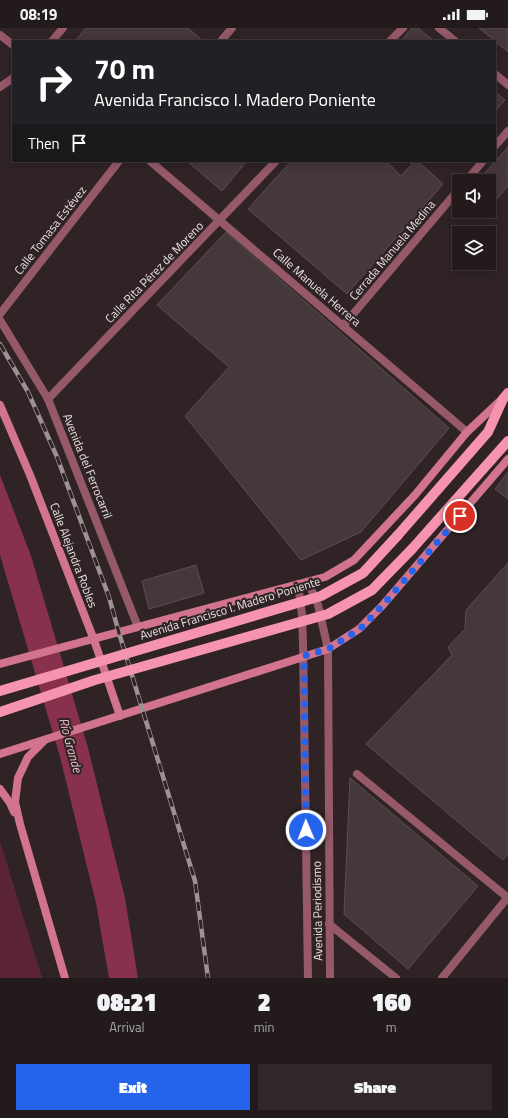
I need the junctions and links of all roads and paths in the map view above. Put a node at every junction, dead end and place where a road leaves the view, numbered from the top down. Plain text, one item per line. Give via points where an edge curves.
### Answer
1 (62, 28) edge
2 (232, 28) edge
3 (403, 28) edge
4 (439, 28) edge
5 (0, 35) edge
6 (53, 40) edge
7 (222, 40) edge
8 (391, 40) edge
9 (454, 40) edge
10 (12, 44) edge
11 (496, 75) edge
12 (12, 79) edge
13 (508, 85) edge
14 (0, 87) edge
15 (508, 131) edge
16 (496, 145) edge
17 (118, 162) edge
18 (151, 162) edge
19 (275, 162) edge
20 (482, 162) edge
21 (472, 174) edge
22 (452, 197) edge
23 (220, 220) junction
24 (0, 314) edge
25 (0, 320) edge
26 (343, 326) junction
27 (505, 396) edge
28 (48, 399) junction
29 (0, 405) edge
30 (467, 432) junction
31 (508, 441) edge
32 (508, 459) edge
33 (308, 582) junction
34 (298, 584) junction
35 (138, 627) junction
36 (94, 640) junction
37 (328, 649) junction
38 (304, 656) junction
39 (0, 664) edge
40 (0, 691) edge
41 (0, 712) edge
42 (120, 716) junction
43 (44, 741) junction
44 (0, 754) edge
45 (357, 774) dead end
46 (0, 789) edge
47 (20, 824) junction
48 (508, 898) edge
49 (329, 924) junction
50 (65, 978) edge
51 (308, 978) edge
52 (330, 978) edge
53 (396, 978) edge
54 (442, 978) edge

1 - 6 street
2 - 7 street
3 - 8 street
4 - 9 street
5 - 10 street
11 - 13 street
12 - 14 street
15 - 16 street
17 - 24 street, Calle Tomasa Estévez
18 - 23 street, Calle Manuela Herrera
19 - 23 street, Calle Rita Pérez de Moreno
20 - 21 street
22 - 26 street, Cerrada Manuela Medina
23 - 26 street, Calle Manuela Herrera
23 - 28 street, Calle Rita Pérez de Moreno
25 - 28 street, Avenida del Ferrocarril
26 - 30 street, Calle Manuela Herrera
27 - 30 main road, Avenida Francisco I. Madero Poniente
27 - 40 main road, Avenida Francisco I. Madero Poniente, bridge via 488,432 363,573 321,596
28 - 35 street, Avenida del Ferrocarril
29 - 36 main road, Calle Alejandra Robles
30 - 33 main road, Avenida Francisco I. Madero Poniente via 415,495 354,560 325,577
31 - 41 main road, bridge via 372,590 328,614 95,680
32 - 37 main road via 382,606 360,629
33 - 34 main road, Avenida Francisco I. Madero Poniente
33 - 37 street, Avenida Periodismo via 318,604
34 - 35 main road, Avenida Francisco I. Madero Poniente
34 - 38 street, Avenida Periodismo
35 - 36 main road, Avenida Francisco I. Madero Poniente
36 - 39 main road, Avenida Francisco I. Madero Poniente
36 - 42 main road, Calle Alejandra Robles
37 - 38 main road
37 - 49 street, Avenida Periodismo
38 - 42 main road
38 - 51 street, Avenida Periodismo
42 - 43 main road
43 - 44 main road
43 - 47 main road via 28,757 18,778 15,802
45 - 48 street
46 - 47 main road
47 - 50 main road
48 - 54 street
49 - 52 street, Avenida Periodismo
49 - 53 street

